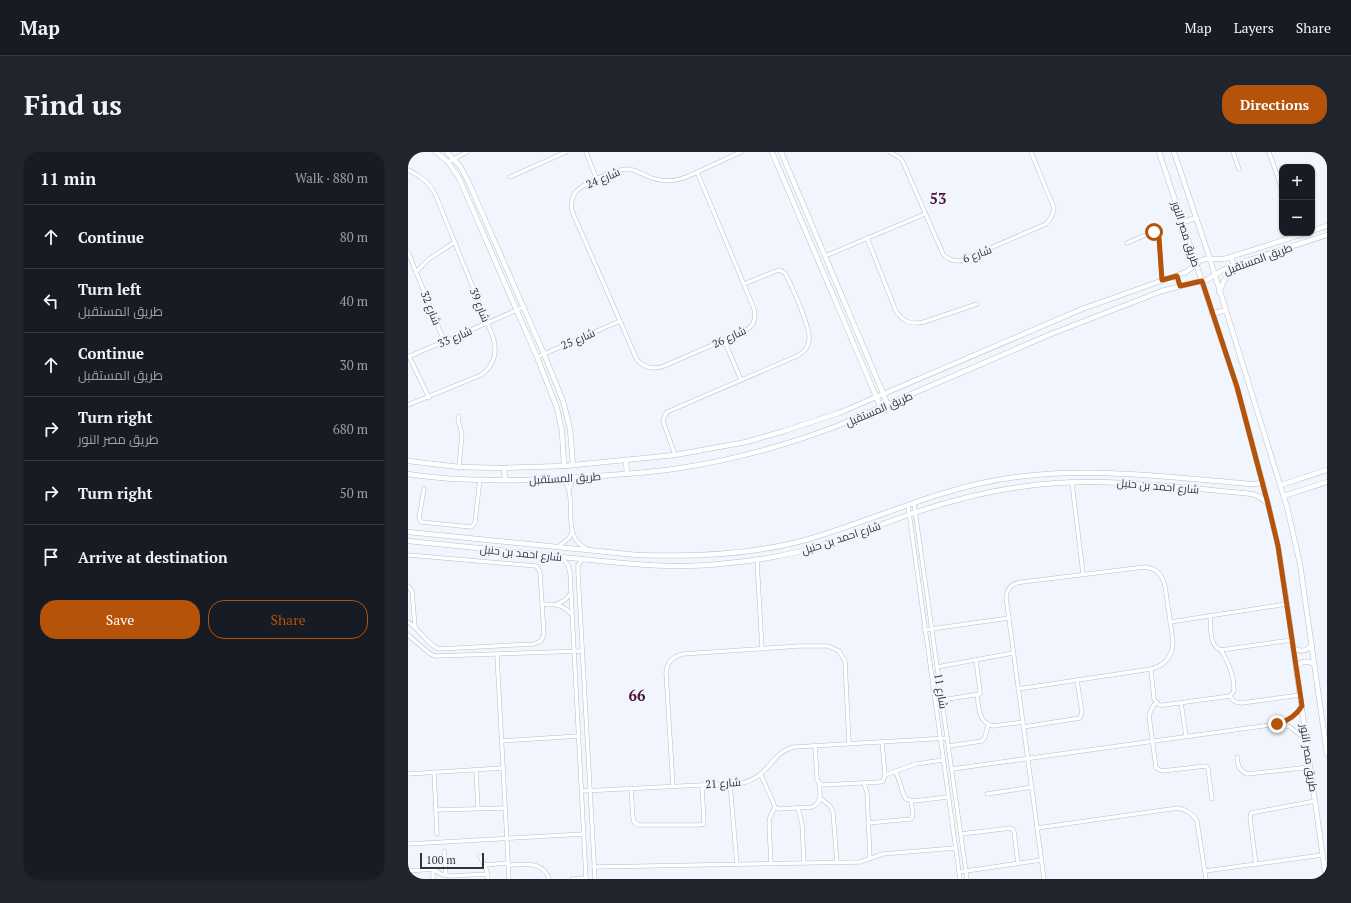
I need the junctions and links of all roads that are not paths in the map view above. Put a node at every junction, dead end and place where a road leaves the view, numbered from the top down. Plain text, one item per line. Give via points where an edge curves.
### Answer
1 (436, 152) edge
2 (448, 152) edge
3 (467, 152) edge
4 (566, 152) edge
5 (586, 152) edge
6 (739, 152) edge
7 (772, 152) edge
8 (781, 152) edge
9 (890, 152) edge
10 (1031, 152) edge
11 (1159, 152) edge
12 (1175, 152) edge
13 (1233, 152) edge
14 (1269, 152) edge
15 (453, 158) junction
16 (448, 162) junction
17 (1239, 169) dead end
18 (408, 170) edge
19 (697, 172) junction
20 (510, 177) dead end
21 (597, 180) junction
22 (1279, 180) edge
23 (925, 214) junction
24 (1196, 218) junction
25 (1183, 222) junction
26 (1327, 226) edge
27 (1315, 230) edge
28 (1327, 235) edge
29 (1291, 236) edge
30 (867, 238) junction
31 (455, 242) junction
32 (819, 242) junction
33 (1128, 243) dead end
34 (812, 246) junction
35 (408, 252) edge
36 (825, 256) junction
37 (1231, 257) junction
38 (1210, 259) junction
39 (1196, 264) junction
40 (1234, 266) junction
41 (416, 272) junction
42 (1177, 276) junction
43 (1215, 276) junction
44 (1162, 280) junction
45 (1202, 281) junction
46 (744, 284) junction
47 (1180, 286) junction
48 (1219, 292) junction
49 (977, 304) dead end
50 (524, 307) junction
51 (517, 310) junction
52 (1225, 310) junction
53 (1212, 314) junction
54 (620, 321) junction
55 (487, 323) junction
56 (724, 340) junction
57 (444, 341) junction
58 (544, 354) junction
59 (409, 357) edge
60 (537, 357) junction
61 (741, 380) junction
62 (884, 394) junction
63 (876, 397) junction
64 (429, 398) junction
65 (888, 405) junction
66 (408, 406) edge
67 (880, 408) junction
68 (458, 416) dead end
69 (675, 456) junction
70 (408, 461) edge
71 (626, 461) junction
72 (573, 465) junction
73 (564, 466) junction
74 (459, 467) junction
75 (504, 468) junction
76 (1327, 470) edge
77 (408, 474) edge
78 (627, 474) junction
79 (563, 478) junction
80 (574, 478) junction
81 (480, 479) junction
82 (505, 480) junction
83 (1263, 482) junction
84 (1327, 482) edge
85 (1072, 483) junction
86 (1281, 485) junction
87 (424, 489) dead end
88 (569, 489) junction
89 (1284, 496) junction
90 (914, 503) junction
91 (1268, 504) junction
92 (908, 505) junction
93 (916, 512) junction
94 (909, 515) junction
95 (918, 530) junction
96 (911, 531) junction
97 (408, 532) edge
98 (572, 532) junction
99 (480, 540) junction
100 (408, 541) edge
101 (479, 548) junction
102 (557, 548) junction
103 (589, 551) junction
104 (408, 555) edge
105 (637, 555) junction
106 (560, 557) junction
107 (584, 559) junction
108 (757, 560) junction
109 (636, 565) junction
110 (570, 573) junction
111 (578, 573) junction
112 (1083, 574) junction
113 (408, 586) edge
114 (570, 593) junction
115 (542, 604) junction
116 (557, 604) junction
117 (1287, 604) junction
118 (572, 615) junction
119 (1210, 616) junction
120 (1008, 618) junction
121 (408, 622) edge
122 (1170, 622) junction
123 (415, 627) junction
124 (931, 629) junction
125 (924, 630) junction
126 (408, 635) edge
127 (1292, 640) junction
128 (1312, 646) junction
129 (1293, 648) junction
130 (762, 649) junction
131 (1221, 650) junction
132 (573, 651) junction
133 (582, 651) junction
134 (1013, 653) junction
135 (497, 655) junction
136 (976, 660) junction
137 (1314, 664) junction
138 (937, 666) junction
139 (1296, 667) junction
140 (1151, 669) junction
141 (1078, 680) junction
142 (1018, 689) junction
143 (977, 695) junction
144 (1300, 695) junction
145 (1230, 696) junction
146 (942, 700) junction
147 (1156, 702) junction
148 (1181, 703) junction
149 (1302, 706) junction
150 (1023, 722) junction
151 (1277, 724) junction
152 (988, 725) junction
153 (1023, 727) junction
154 (579, 736) junction
155 (1186, 736) junction
156 (940, 738) junction
157 (948, 738) junction
158 (1306, 740) junction
159 (501, 741) junction
160 (1152, 741) junction
161 (882, 742) junction
162 (849, 743) junction
163 (815, 745) junction
164 (949, 746) junction
165 (1327, 754) edge
166 (1237, 757) dead end
167 (1028, 758) junction
168 (943, 760) junction
169 (1310, 767) junction
170 (503, 768) junction
171 (952, 769) junction
172 (476, 770) junction
173 (895, 771) junction
174 (434, 772) junction
175 (408, 774) edge
176 (761, 775) junction
177 (885, 775) junction
178 (730, 783) junction
179 (819, 783) junction
180 (864, 783) junction
181 (702, 785) junction
182 (673, 786) junction
183 (1032, 787) junction
184 (631, 788) junction
185 (582, 791) junction
186 (590, 791) junction
187 (987, 794) dead end
188 (948, 797) junction
189 (820, 798) junction
190 (1212, 799) dead end
191 (911, 801) junction
192 (1315, 801) junction
193 (775, 807) junction
194 (478, 808) junction
195 (505, 808) junction
196 (798, 808) junction
197 (436, 810) junction
198 (868, 822) junction
199 (1037, 828) junction
200 (437, 834) dead end
201 (584, 834) junction
202 (961, 834) junction
203 (507, 839) junction
204 (408, 844) edge
205 (955, 848) junction
206 (444, 850) dead end
207 (480, 856) dead end
208 (1322, 856) junction
209 (870, 858) junction
210 (1042, 860) junction
211 (804, 863) junction
212 (837, 863) junction
213 (1018, 863) junction
214 (508, 864) junction
215 (771, 864) junction
216 (484, 865) junction
217 (737, 865) junction
218 (1256, 865) junction
219 (594, 867) junction
220 (433, 869) junction
221 (1205, 870) junction
222 (408, 871) edge
223 (966, 871) junction
224 (959, 872) junction
225 (488, 874) junction
226 (446, 876) junction
227 (433, 879) edge
228 (488, 879) edge
229 (509, 879) edge
230 (549, 879) edge
231 (572, 879) edge
232 (586, 879) edge
233 (594, 879) edge
234 (960, 879) edge
235 (967, 879) edge
236 (1044, 879) edge
237 (1206, 879) edge
238 (1326, 879) edge

1 - 16 street
2 - 15 street
3 - 15 street
4 - 20 street
5 - 21 street
6 - 19 street, شارع 24
7 - 34 street
8 - 32 street
9 - 23 street, شارع 6 via 903,162
10 - 23 street, شارع 6 via 1054,208 1046,224 966,260 953,261 943,254
11 - 25 street, طريق مصر النور
12 - 24 street, طريق مصر النور
13 - 17 street
14 - 22 street
15 - 16 street
15 - 50 street via 469,183
16 - 51 street via 459,178
18 - 31 street, شارع 39 via 421,177 431,188
19 - 21 street, شارع 24 via 668,181 652,178 636,170 624,169
19 - 46 street, شارع 26
21 - 54 street, شارع 24 via 578,189 572,198 572,208
23 - 30 street
24 - 25 street
24 - 38 street, طريق مصر النور
25 - 39 street, طريق مصر النور
26 - 27 street
28 - 40 street, طريق المستقبل
29 - 37 street, طريق المستقبل
30 - 36 street
30 - 49 street via 896,311 908,323 924,322
31 - 41 street via 429,259
31 - 55 street, شارع 39
32 - 34 street
32 - 36 street
33 - 44 street via 1150,233 1157,234
34 - 63 street
35 - 41 street, شارع 32
36 - 62 street
37 - 38 street, طريق المستقبل
37 - 40 street
38 - 39 street, طريق المستقبل
38 - 43 street, طريق مصر النور
39 - 42 street, طريق المستقبل
39 - 45 street, طريق مصر النور
40 - 43 street, طريق المستقبل
40 - 48 street
41 - 57 street, شارع 32
42 - 44 street, طريق المستقبل
42 - 47 street
43 - 45 street, طريق المستقبل
43 - 48 street, طريق مصر النور
44 - 62 street, طريق المستقبل via 1077,311
45 - 47 street, طريق المستقبل
45 - 53 street, طريق مصر النور
46 - 56 street, شارع 26 via 754,309 754,322 745,331
46 - 61 street via 776,271 784,272 810,337 807,347 800,355
47 - 65 street, طريق المستقبل via 1051,334
48 - 52 street, طريق مصر النور
50 - 51 street, شارع 33
50 - 58 street
51 - 55 street, شارع 33
51 - 60 street
52 - 53 street
52 - 86 street, طريق مصر النور
53 - 83 street, طريق مصر النور via 1237,387
54 - 56 street, شارع 26 via 637,360 650,368 660,368
54 - 58 street, شارع 25
55 - 57 street, شارع 33
55 - 64 street, شارع 39 via 495,349 490,367 478,377
56 - 61 street
57 - 59 street, شارع 33
58 - 60 street, شارع 25
58 - 72 street via 566,410
59 - 64 street
60 - 73 street via 560,417
61 - 69 street via 665,414 663,421
62 - 63 street, طريق المستقبل
62 - 65 street
63 - 67 street
63 - 69 street, طريق المستقبل via 839,413 784,431 724,447
64 - 66 street, شارع 39
65 - 67 street, طريق المستقبل
67 - 78 street, طريق المستقبل via 812,436 752,453 679,469
68 - 74 street via 462,434
69 - 71 street, طريق المستقبل
70 - 74 street, طريق المستقبل
71 - 72 street, طريق المستقبل
71 - 78 street
72 - 73 street, طريق المستقبل
73 - 75 street, طريق المستقبل
74 - 75 street, طريق المستقبل
75 - 82 street
76 - 86 street
77 - 81 street, طريق المستقبل
78 - 80 street, طريق المستقبل
79 - 80 street, طريق المستقبل
79 - 82 street, طريق المستقبل
79 - 88 street
80 - 88 street
81 - 82 street, طريق المستقبل
81 - 87 street via 475,523 471,527 421,522 419,518
83 - 90 street, شارع احمد بن حنبل via 1256,484 1088,472 1053,473 1017,476 982,483
83 - 91 street, طريق مصر النور
84 - 89 street
85 - 91 street, شارع احمد بن حنبل via 1130,483 1252,494 1258,495
85 - 93 street, شارع احمد بن حنبل via 994,492 957,499
85 - 112 street
86 - 89 street, طريق مصر النور
88 - 98 street
89 - 128 street, طريق مصر النور via 1297,550
90 - 92 street, شارع احمد بن حنبل
90 - 93 street, شارع 11
91 - 117 street, طريق مصر النور
92 - 94 street, شارع 11
92 - 105 street, شارع احمد بن حنبل via 807,539 773,547 705,555
93 - 94 street, شارع احمد بن حنبل
93 - 95 street, شارع 11
94 - 96 street, شارع 11
94 - 108 street, شارع احمد بن حنبل via 824,545
95 - 96 street
95 - 124 street, شارع 11
96 - 125 street, شارع 11
97 - 99 street, شارع احمد بن حنبل
98 - 102 street
98 - 103 street via 577,541
99 - 101 street
99 - 102 street, شارع احمد بن حنبل
100 - 101 street, شارع احمد بن حنبل
101 - 106 street, شارع احمد بن حنبل
102 - 103 street, شارع احمد بن حنبل
103 - 105 street, شارع احمد بن حنبل
104 - 115 street via 536,566 540,572
105 - 109 street
106 - 107 street, شارع احمد بن حنبل
106 - 110 street via 568,565
107 - 109 street, شارع احمد بن حنبل
107 - 111 street via 578,566
108 - 109 street, شارع احمد بن حنبل via 697,566
108 - 130 street
110 - 111 street
110 - 114 street
111 - 133 street
112 - 120 street via 1012,585 1006,597
112 - 122 street via 1152,568 1164,579
113 - 123 street via 412,591
114 - 116 street via 565,600
114 - 118 street
115 - 116 street
115 - 123 street via 544,634 541,641 534,644 439,649
116 - 118 street
117 - 119 street
117 - 127 street, طريق مصر النور
118 - 132 street
119 - 122 street
119 - 131 street via 1213,644
120 - 124 street
120 - 134 street
121 - 123 street
122 - 140 street via 1173,645 1171,656 1159,667
124 - 125 street
124 - 138 street, شارع 11
125 - 156 street, شارع 11
126 - 135 street via 435,656
127 - 129 street, طريق مصر النور
127 - 131 street
128 - 129 street via 1303,651
128 - 137 street, طريق مصر النور
129 - 139 street, طريق مصر النور
130 - 162 street via 828,646 839,651 845,661
130 - 182 street via 683,654 676,656 666,667
131 - 145 street via 1232,672 1234,692
132 - 133 street
132 - 135 street
132 - 154 street
133 - 186 street
134 - 136 street
134 - 142 street
135 - 159 street
136 - 138 street
136 - 143 street via 980,691
137 - 139 street via 1304,661
137 - 165 street, طريق مصر النور
138 - 146 street, شارع 11
139 - 144 street, طريق مصر النور
140 - 141 street
140 - 147 street
141 - 142 street
141 - 153 street via 1082,712 1080,718
142 - 150 street
143 - 146 street
143 - 152 street via 981,718
144 - 145 street via 1242,703 1236,703
144 - 149 street, طريق مصر النور
145 - 148 street
146 - 157 street, شارع 11
147 - 148 street via 1164,706
147 - 160 street via 1149,715
148 - 155 street
149 - 151 street via 1292,718
149 - 158 street, طريق مصر النور
150 - 152 street
150 - 153 street
151 - 155 street
151 - 158 street via 1290,727
152 - 164 street via 982,741
153 - 167 street
154 - 159 street
154 - 185 street
155 - 160 street
156 - 157 street, شارع 21
156 - 161 street, شارع 21
156 - 168 street, شارع 11
157 - 164 street, شارع 11
158 - 169 street, طريق مصر النور
159 - 170 street
160 - 167 street
160 - 190 street via 1155,765 1159,770 1208,767
161 - 162 street, شارع 21
161 - 177 street
162 - 163 street, شارع 21
163 - 176 street, شارع 21 via 783,751
163 - 179 street
164 - 171 street, شارع 11
166 - 169 street via 1238,767 1247,774
167 - 171 street
167 - 183 street
168 - 173 street via 916,764
168 - 188 street, شارع 11
169 - 192 street, طريق مصر النور
170 - 172 street
170 - 195 street
171 - 202 street, شارع 11
172 - 174 street
172 - 194 street
173 - 177 street
173 - 191 street via 901,781 903,795
174 - 175 street
174 - 197 street
176 - 178 street, شارع 21 via 749,781
176 - 193 street
177 - 180 street via 885,779 880,782
178 - 181 street, شارع 21
178 - 217 street
179 - 180 street
179 - 189 street
180 - 198 street
181 - 182 street, شارع 21
181 - 184 street via 704,824 699,825 638,825 633,818
182 - 184 street, شارع 21
183 - 187 street
183 - 199 street
184 - 186 street, شارع 21
185 - 186 street, شارع 21
185 - 201 street
186 - 219 street
188 - 191 street
188 - 205 street, شارع 11
189 - 196 street via 812,808
189 - 212 street via 833,812
191 - 198 street via 911,819
192 - 208 street, طريق مصر النور
192 - 218 street via 1251,813
193 - 196 street via 784,810
193 - 215 street via 769,823
194 - 195 street
194 - 197 street
195 - 203 street
196 - 211 street via 802,824
197 - 200 street
198 - 209 street
199 - 210 street
199 - 221 street via 1178,808 1186,810 1197,821
201 - 203 street
201 - 232 street
202 - 213 street via 1012,828
202 - 223 street, شارع 11
203 - 204 street
203 - 214 street
205 - 209 street via 890,853
205 - 224 street, شارع 11
206 - 226 street
207 - 216 street
208 - 218 street
208 - 238 street, طريق مصر النور
209 - 212 street via 860,862
210 - 213 street
210 - 236 street
211 - 212 street
211 - 215 street
213 - 223 street
214 - 216 street
214 - 229 street
214 - 230 street via 534,864 546,872
215 - 217 street
216 - 225 street
217 - 219 street
218 - 221 street
219 - 233 street
220 - 222 street
220 - 226 street
220 - 227 street
221 - 237 street
223 - 224 street
223 - 235 street, شارع 11
224 - 234 street, شارع 11
225 - 226 street
225 - 228 street
231 - 232 street

